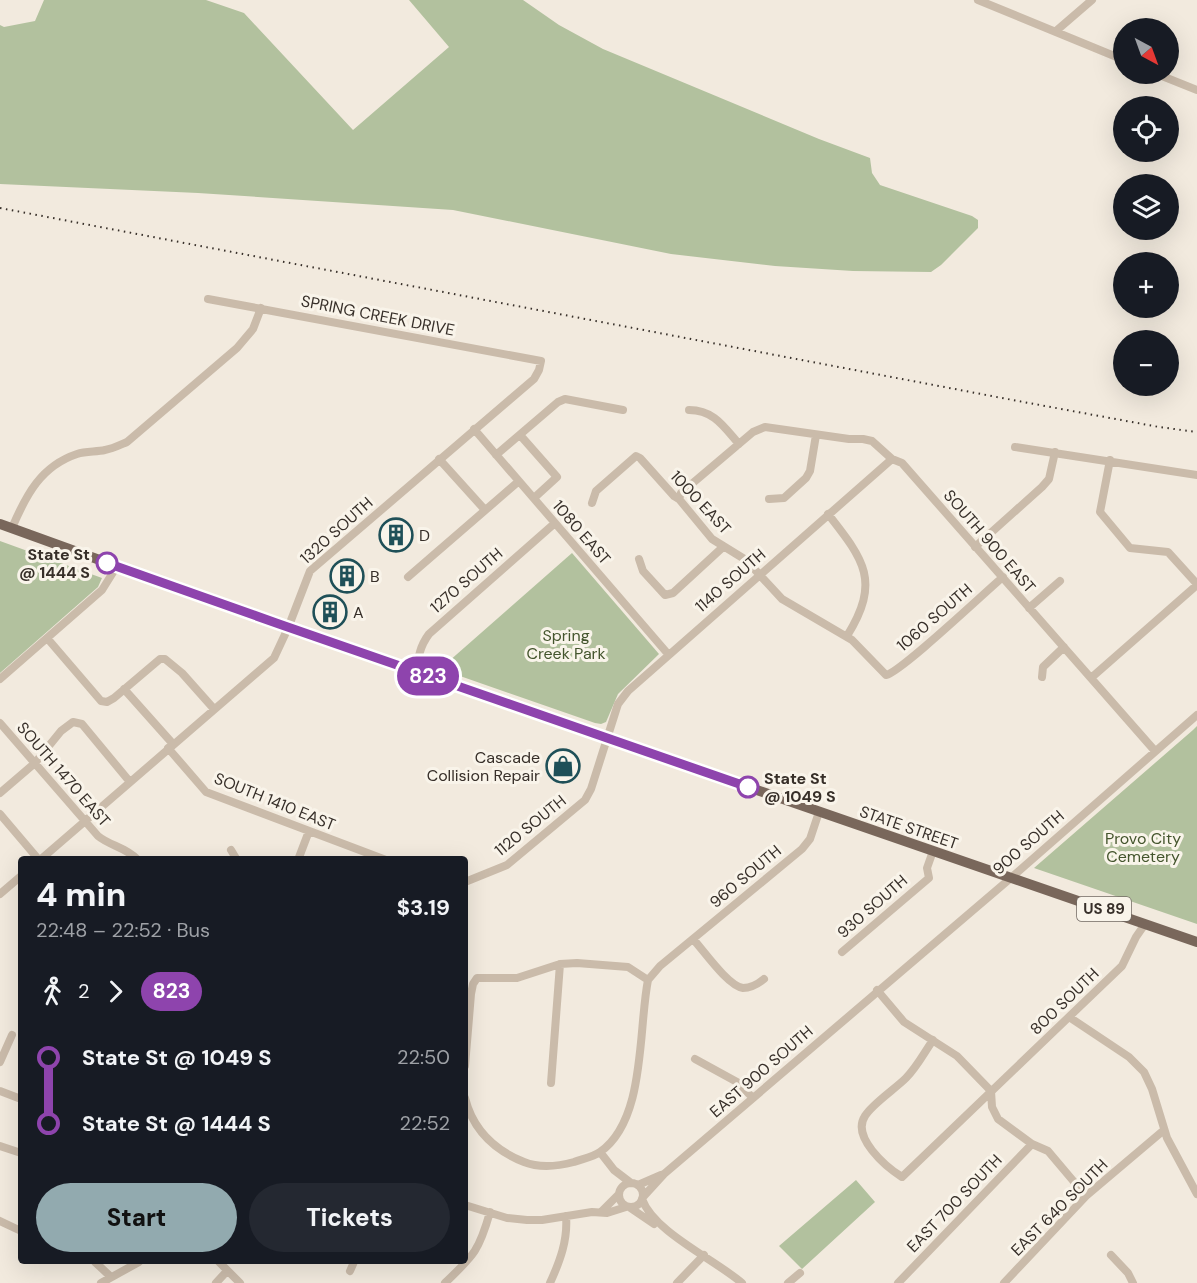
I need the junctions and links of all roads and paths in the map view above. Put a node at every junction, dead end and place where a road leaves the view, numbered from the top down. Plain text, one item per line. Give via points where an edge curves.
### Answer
1 (978, 0) edge
2 (1092, 0) edge
3 (1056, 32) junction
4 (1113, 55) edge
5 (1179, 83) edge
6 (1197, 90) edge
7 (208, 298) dead end
8 (261, 308) junction
9 (542, 361) joint
10 (623, 410) dead end
11 (689, 410) dead end
12 (474, 429) junction
13 (520, 435) junction
14 (816, 435) junction
15 (739, 444) junction
16 (1015, 447) dead end
17 (1055, 452) junction
18 (496, 455) junction
19 (440, 459) junction
20 (892, 459) junction
21 (1110, 460) junction
22 (1197, 475) edge
23 (519, 481) junction
24 (534, 498) junction
25 (679, 499) junction
26 (769, 499) dead end
27 (592, 503) dead end
28 (485, 510) junction
29 (828, 514) junction
30 (555, 523) junction
31 (0, 524) edge
32 (12, 528) junction
33 (723, 547) junction
34 (975, 547) junction
35 (639, 558) dead end
36 (117, 566) junction
37 (759, 574) junction
38 (408, 577) dead end
39 (1002, 577) junction
40 (1060, 581) dead end
41 (1197, 585) edge
42 (1029, 608) junction
43 (288, 628) junction
44 (847, 636) junction
45 (46, 638) junction
46 (1064, 647) junction
47 (668, 654) junction
48 (417, 672) junction
49 (884, 674) joint
50 (1042, 677) dead end
51 (1091, 678) junction
52 (0, 679) edge
53 (124, 689) junction
54 (214, 709) junction
55 (1197, 715) edge
56 (0, 723) edge
57 (607, 738) junction
58 (170, 746) junction
59 (1155, 751) junction
60 (35, 763) junction
61 (130, 782) junction
62 (0, 793) edge
63 (819, 812) junction
64 (0, 814) edge
65 (85, 820) junction
66 (309, 831) junction
67 (231, 850) dead end
68 (933, 851) junction
69 (37, 856) edge
70 (44, 856) edge
71 (133, 856) edge
72 (235, 856) edge
73 (300, 856) edge
74 (375, 856) edge
75 (1011, 877) junction
76 (18, 879) edge
77 (468, 881) edge
78 (0, 894) edge
79 (1145, 924) junction
80 (693, 939) junction
81 (1197, 942) edge
82 (842, 952) dead end
83 (560, 964) junction
84 (764, 979) dead end
85 (648, 980) junction
86 (877, 990) junction
87 (1069, 1017) junction
88 (468, 1029) edge
89 (12, 1035) dead end
90 (933, 1040) junction
91 (695, 1059) dead end
92 (0, 1062) edge
93 (551, 1083) dead end
94 (0, 1091) edge
95 (991, 1091) junction
96 (753, 1098) junction
97 (18, 1099) edge
98 (468, 1108) edge
99 (1164, 1130) junction
100 (1032, 1144) junction
101 (0, 1146) edge
102 (18, 1152) edge
103 (600, 1152) junction
104 (614, 1170) junction
105 (664, 1174) junction
106 (634, 1184) junction
107 (619, 1192) junction
108 (1197, 1194) edge
109 (1086, 1196) junction
110 (642, 1198) junction
111 (468, 1206) edge
112 (628, 1207) junction
113 (490, 1212) junction
114 (601, 1212) junction
115 (566, 1216) junction
116 (0, 1221) edge
117 (663, 1227) junction
118 (18, 1230) edge
119 (704, 1255) junction
120 (1111, 1255) dead end
121 (468, 1258) edge
122 (97, 1264) edge
123 (135, 1264) edge
124 (221, 1264) edge
125 (353, 1264) edge
126 (463, 1264) edge
127 (227, 1271) junction
128 (350, 1271) dead end
129 (800, 1273) dead end
130 (111, 1277) junction
131 (101, 1283) edge
132 (216, 1283) edge
133 (240, 1283) edge
134 (445, 1283) edge
135 (550, 1283) edge
136 (677, 1283) edge
137 (742, 1283) edge
138 (788, 1283) edge
139 (898, 1283) edge
140 (1004, 1283) edge
141 (1133, 1283) edge

1 - 3 street
2 - 3 street
3 - 4 street
5 - 6 street
7 - 8 street, SPRING CREEK DRIVE
8 - 9 street, SPRING CREEK DRIVE
8 - 32 street via 253,329 237,348 127,442 107,450 78,453 55,464 25,498
9 - 12 street, 1320 SOUTH via 534,379
10 - 13 street via 565,399
11 - 15 street via 713,415
12 - 18 street, 1080 EAST
12 - 19 street, 1320 SOUTH
13 - 18 street
13 - 24 street via 557,477
14 - 15 street, SOUTH 900 EAST via 773,427 761,429
14 - 20 street, SOUTH 900 EAST via 872,441
14 - 26 street via 806,478 784,498
15 - 25 street via 681,493
16 - 17 street
17 - 21 street
17 - 34 street via 1042,487
18 - 23 street, 1080 EAST
19 - 28 street
19 - 43 street, 1320 SOUTH via 309,571
20 - 29 street, 1140 SOUTH
20 - 34 street, SOUTH 900 EAST via 902,463
21 - 22 street
21 - 41 street via 1100,512 1130,548 1168,552
23 - 24 street, 1080 EAST
23 - 28 street
24 - 30 street, 1080 EAST
25 - 27 street, 1000 EAST via 636,456 596,491
25 - 33 street, 1000 EAST
28 - 38 street
29 - 37 street, 1140 SOUTH
29 - 44 street via 856,549 864,568 866,591
30 - 47 street, 1080 EAST
30 - 48 street, 1270 SOUTH via 429,634 418,657
31 - 32 main road, STATE STREET / US 89
32 - 36 main road, STATE STREET / US 89
33 - 35 street via 673,592 664,595 643,571
33 - 37 street, 1000 EAST via 740,555
34 - 39 street, SOUTH 900 EAST
36 - 43 main road, STATE STREET / US 89
36 - 45 street via 102,590
37 - 44 street, 1000 EAST via 790,605
37 - 47 street, 1140 SOUTH
39 - 42 street, SOUTH 900 EAST
39 - 49 street, 1060 SOUTH via 898,669
40 - 42 street
41 - 51 street
42 - 46 street, SOUTH 900 EAST
43 - 48 main road, STATE STREET / US 89
43 - 54 street, 1320 SOUTH via 274,658
44 - 49 street, 1000 EAST
45 - 52 street
45 - 53 street via 97,698 111,701
46 - 50 street via 1043,666
46 - 51 street, SOUTH 900 EAST
47 - 57 street, 1140 SOUTH via 621,700
48 - 57 main road, STATE STREET / US 89
51 - 59 street, SOUTH 900 EAST
53 - 54 street via 165,659
53 - 58 street, SOUTH 1410 EAST
54 - 58 street, 1320 SOUTH
55 - 59 street, 900 SOUTH
56 - 60 street, SOUTH 1470 EAST
57 - 63 main road, STATE STREET / US 89
57 - 77 street, 1120 SOUTH via 585,800 507,865
58 - 61 street, 1320 SOUTH
58 - 66 street, SOUTH 1410 EAST via 206,792
59 - 75 street, 900 SOUTH
60 - 61 street via 73,722 82,724
60 - 62 street
60 - 65 street, SOUTH 1470 EAST
61 - 65 street, 1320 SOUTH
63 - 68 main road, STATE STREET / US 89
63 - 80 street, 960 SOUTH via 810,839 802,849
64 - 69 street
65 - 70 street, 1320 SOUTH
65 - 71 street, SOUTH 1470 EAST via 106,843
66 - 73 street
66 - 74 street, SOUTH 1410 EAST
67 - 72 street
68 - 75 main road, STATE STREET / US 89
68 - 82 street, 930 SOUTH via 927,868 929,878
75 - 79 main road, STATE STREET / US 89
75 - 86 street, 900 SOUTH
76 - 78 street
79 - 81 main road, STATE STREET / US 89
79 - 87 street, 800 SOUTH via 1122,966
80 - 84 street via 732,984 743,988 756,986
80 - 85 street, 960 SOUTH
83 - 85 street via 628,967
83 - 88 street via 517,978 477,978 471,994
83 - 93 street
85 - 103 street via 633,1099 626,1121
86 - 90 street via 904,1022
86 - 96 street, EAST 900 SOUTH
87 - 95 street, 800 SOUTH
87 - 99 street via 1137,1064 1149,1081
89 - 92 street
90 - 95 street via 957,1056
90 - 95 street, 800 SOUTH via 914,1070 865,1115 861,1126 863,1137 887,1168 902,1177
91 - 96 street via 736,1082
94 - 97 street
95 - 100 street via 992,1107 999,1120
96 - 105 street, EAST 900 SOUTH
98 - 103 street via 490,1143 528,1164 566,1164
99 - 108 street
99 - 109 street, EAST 640 SOUTH
100 - 109 street via 1048,1151
100 - 139 street, EAST 700 SOUTH
101 - 102 street
103 - 104 street
104 - 106 street
104 - 107 street
105 - 106 street, EAST 900 SOUTH
105 - 110 street, EAST 900 SOUTH
106 - 107 street via 624,1185
106 - 110 street via 642,1190
107 - 112 street via 620,1202
107 - 114 street
109 - 140 street, EAST 640 SOUTH
110 - 112 street via 637,1206
110 - 117 street
111 - 113 street
112 - 114 street
112 - 117 street
113 - 115 street via 527,1220
113 - 121 street via 482,1240
114 - 115 street
115 - 135 street via 567,1232 560,1262
116 - 118 street
117 - 119 street
119 - 136 street
119 - 137 street
120 - 141 street
122 - 130 street
123 - 130 street
124 - 127 street
125 - 128 street
126 - 134 street
127 - 132 street
127 - 133 street
129 - 138 street
130 - 131 street

